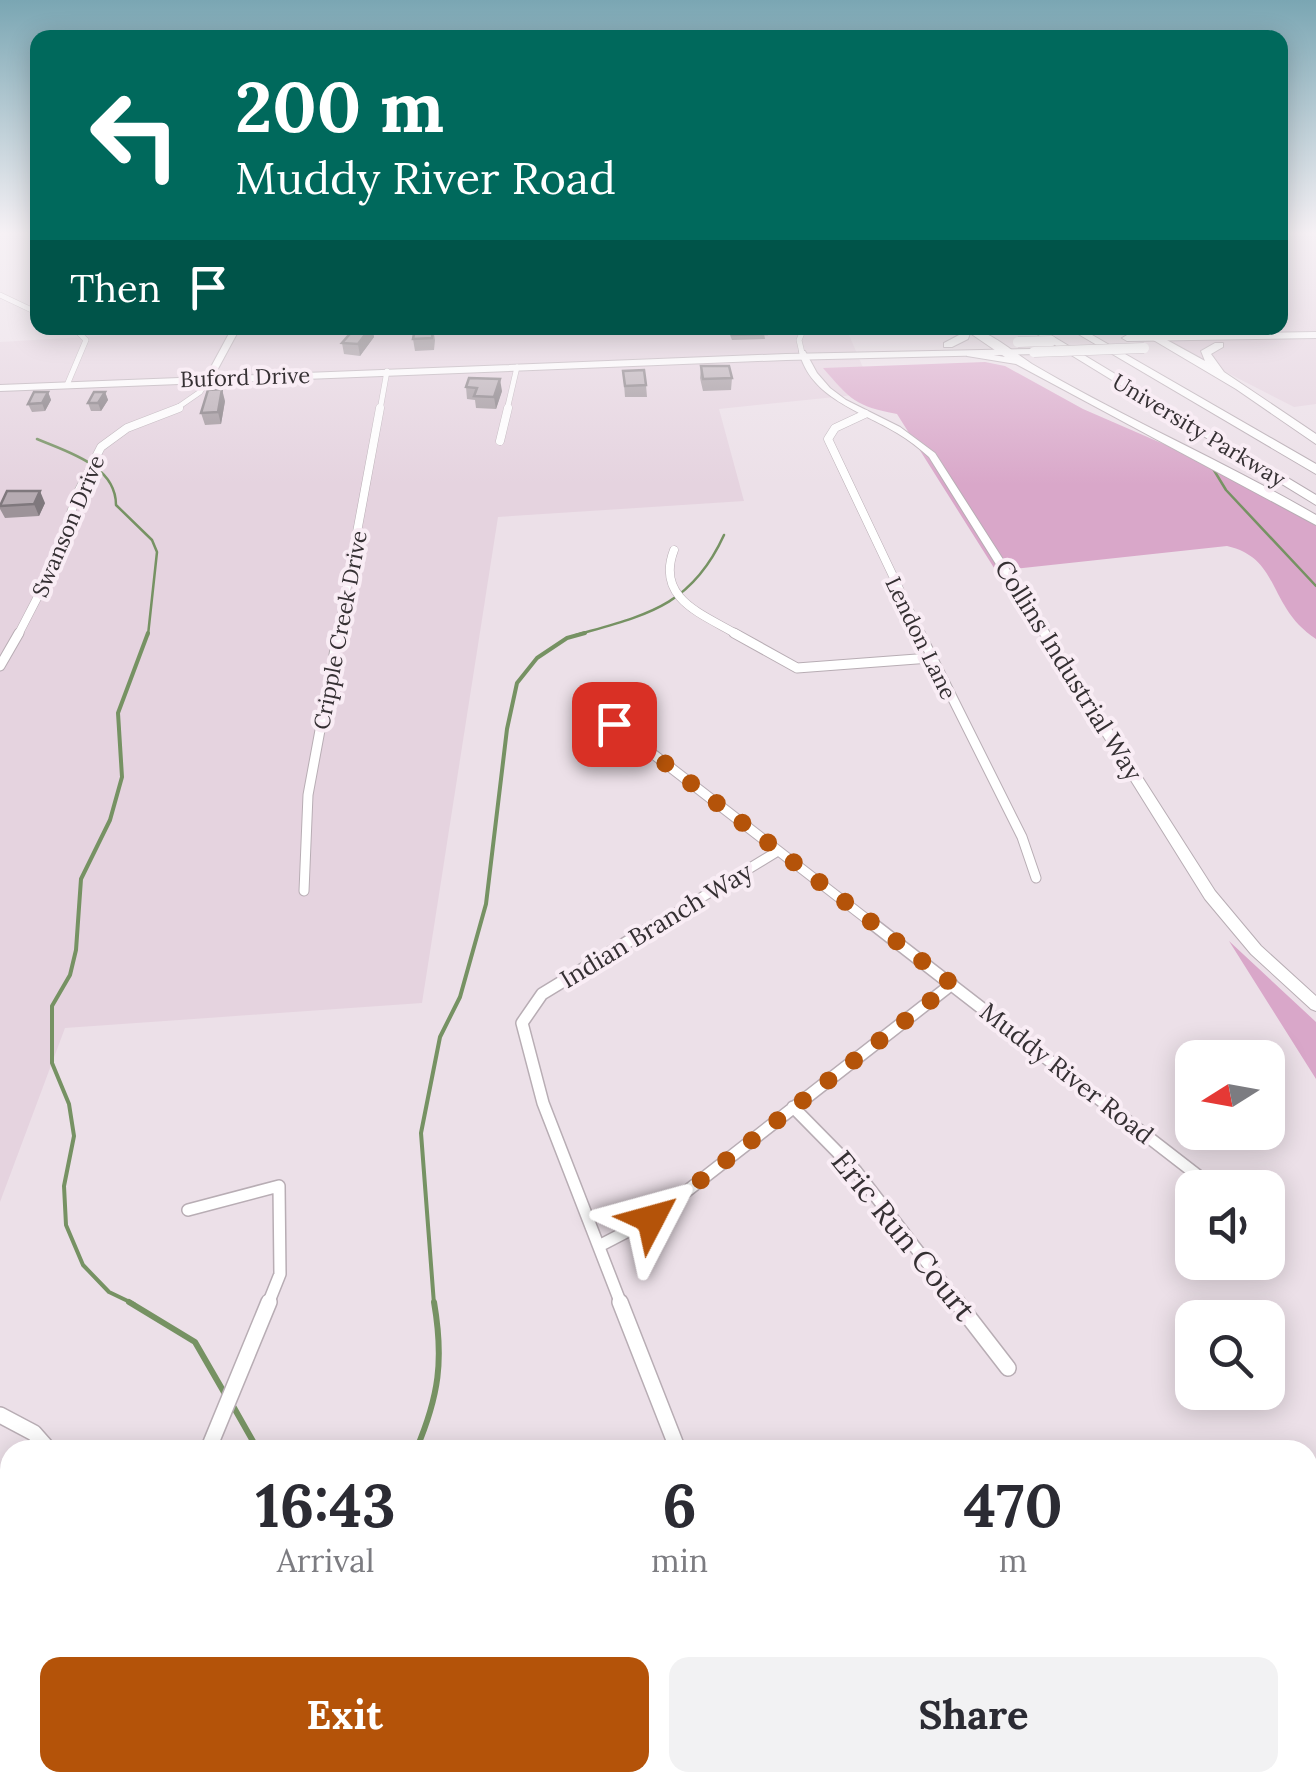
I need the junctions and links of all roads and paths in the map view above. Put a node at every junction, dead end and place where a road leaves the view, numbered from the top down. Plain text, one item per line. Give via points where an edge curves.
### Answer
1 (81, 335) edge
2 (232, 335) edge
3 (801, 335) edge
4 (965, 335) edge
5 (978, 335) edge
6 (1043, 335) edge
7 (1085, 335) edge
8 (1151, 335) edge
9 (1183, 335) edge
10 (1189, 336) junction
11 (1154, 337) junction
12 (1316, 339) edge
13 (990, 343) junction
14 (948, 345) junction
15 (1219, 345) junction
16 (1172, 347) junction
17 (1005, 353) junction
18 (971, 354) junction
19 (798, 356) junction
20 (1018, 364) junction
21 (518, 367) junction
22 (388, 371) junction
23 (1220, 373) junction
24 (209, 378) junction
25 (67, 385) junction
26 (0, 388) edge
27 (865, 414) junction
28 (1316, 440) edge
29 (500, 441) dead end
30 (1316, 470) edge
31 (1316, 501) edge
32 (1316, 520) edge
33 (674, 550) dead end
34 (930, 658) junction
35 (0, 666) edge
36 (587, 703) dead end
37 (778, 851) junction
38 (1036, 878) dead end
39 (304, 890) dead end
40 (952, 984) junction
41 (1316, 1005) edge
42 (794, 1107) junction
43 (1191, 1170) edge
44 (188, 1210) dead end
45 (599, 1246) junction
46 (1008, 1368) dead end
47 (0, 1415) edge
48 (38, 1440) edge
49 (212, 1440) edge
50 (674, 1440) edge

1 - 25 street via 86,340
2 - 24 street, Swanson Drive
3 - 19 street
4 - 14 highway
5 - 13 highway
6 - 31 highway, University Parkway
7 - 30 highway, University Parkway
8 - 11 highway
9 - 10 highway
10 - 11 highway, Buford Drive
10 - 12 highway, Buford Drive
11 - 13 highway, Buford Drive, bridge
11 - 16 highway
12 - 15 highway, Buford Drive
13 - 14 highway, Buford Drive
13 - 17 highway
14 - 19 highway, Buford Drive
15 - 16 highway, Buford Drive
15 - 23 highway via 1205,353
16 - 17 highway, Buford Drive, bridge
16 - 23 highway
17 - 18 highway, Buford Drive
17 - 20 highway
18 - 19 highway, Buford Drive
18 - 20 highway
19 - 21 highway, Buford Drive
19 - 27 street, Collins Industrial Way via 823,391
20 - 32 highway
21 - 22 highway, Buford Drive
21 - 29 street
22 - 24 highway, Buford Drive
22 - 39 street, Cripple Creek Drive via 308,795
23 - 28 highway
24 - 25 highway, Buford Drive
24 - 35 street, Swanson Drive via 184,406 126,426 98,451 46,583
25 - 26 highway, Buford Drive
27 - 34 street, Lendon Lane via 828,438
27 - 41 street, Collins Industrial Way via 932,455 1210,895 1256,950
33 - 34 street via 666,568 677,600 787,665
34 - 38 street, Lendon Lane via 1022,837
36 - 37 street, Muddy River Road
37 - 40 street, Muddy River Road
37 - 45 street, Indian Branch Way via 542,994 522,1023 543,1103
40 - 42 street
40 - 43 street, Muddy River Road
42 - 45 street via 651,1219
42 - 46 street, Eric Run Court via 856,1171
44 - 49 street via 279,1186 280,1274
45 - 50 street, Indian Branch Way
47 - 48 street

